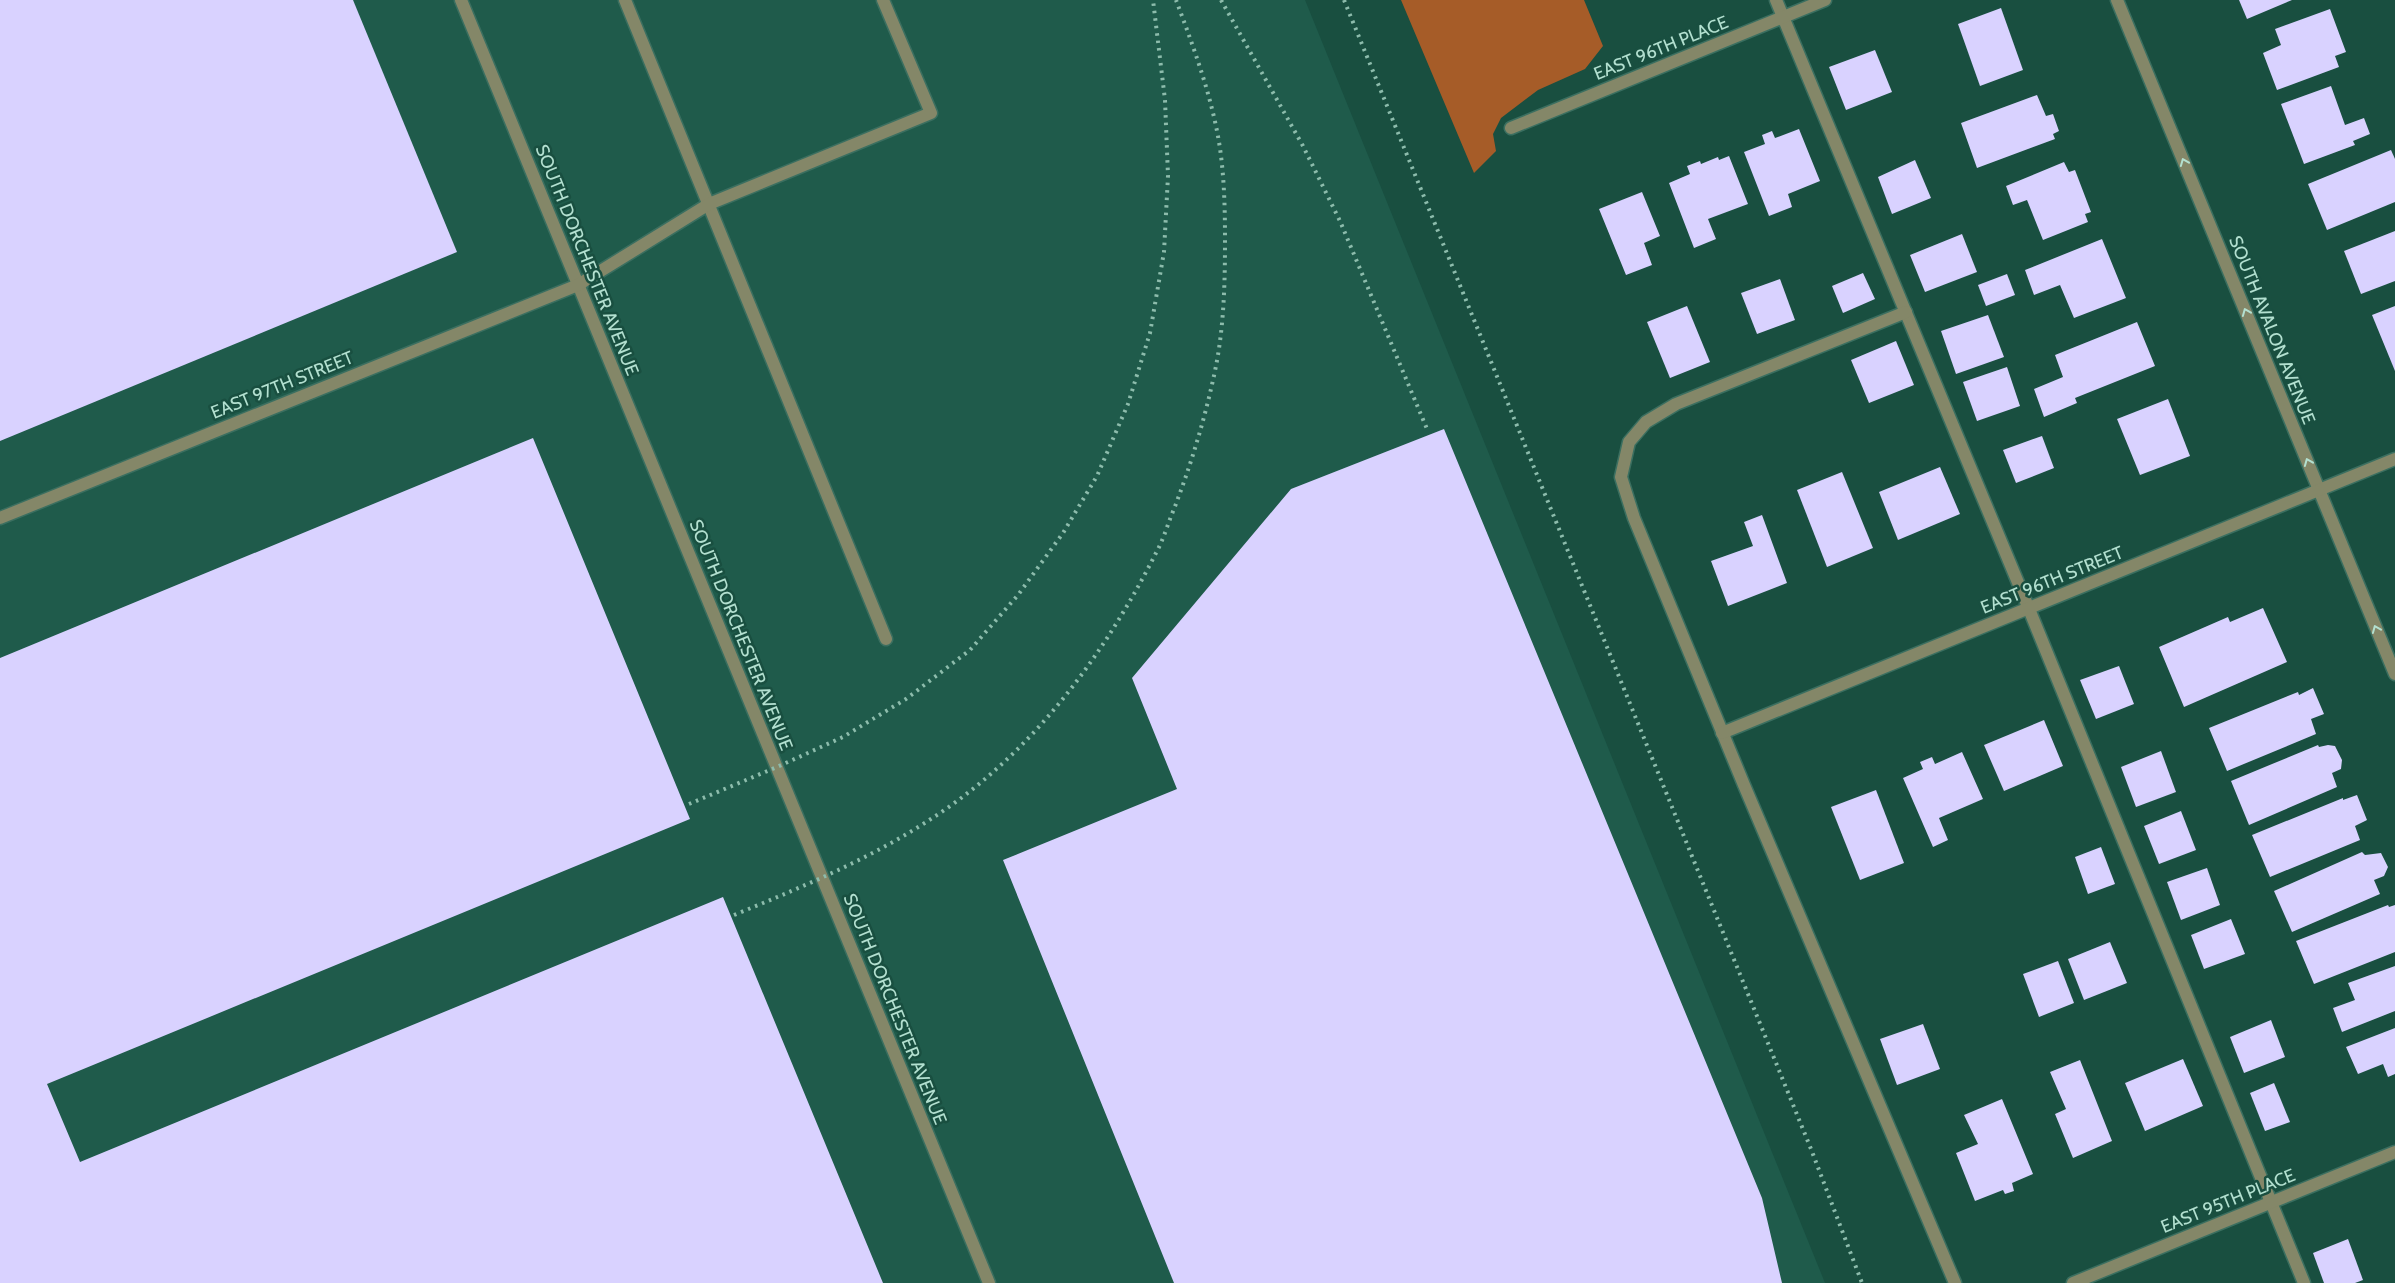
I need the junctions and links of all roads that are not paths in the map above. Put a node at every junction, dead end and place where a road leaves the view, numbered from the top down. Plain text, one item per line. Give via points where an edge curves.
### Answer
1 (461, 0) edge
2 (625, 0) edge
3 (883, 0) edge
4 (1776, 0) edge
5 (1825, 0) edge
6 (2117, 0) edge
7 (1784, 17) junction
8 (1511, 128) dead end
9 (709, 204) junction
10 (578, 285) junction
11 (1906, 312) junction
12 (2395, 459) edge
13 (2319, 490) junction
14 (0, 518) edge
15 (2029, 609) junction
16 (886, 639) dead end
17 (2395, 674) edge
18 (1722, 733) junction
19 (2395, 1152) edge
20 (2270, 1203) junction
21 (989, 1283) edge
22 (1955, 1283) edge
23 (2074, 1283) edge
24 (2304, 1283) edge

1 - 10 street, SOUTH DORCHESTER AVENUE
2 - 9 street
3 - 9 street, EAST 97TH STREET via 931,113
4 - 7 street
5 - 7 street, EAST 96TH PLACE
13 -> 6 street, SOUTH AVALON AVENUE
7 - 8 street, EAST 96TH PLACE
7 - 11 street
9 - 10 street, EAST 97TH STREET
9 - 16 street
10 - 14 street, EAST 97TH STREET
10 - 21 street, SOUTH DORCHESTER AVENUE
11 - 15 street
11 - 18 street via 1676,404 1646,422 1629,442 1621,477 1634,518
12 - 13 street, EAST 96TH STREET
13 - 15 street, EAST 96TH STREET
17 -> 13 street, SOUTH AVALON AVENUE
15 - 18 street, EAST 96TH STREET
15 - 20 street
18 - 22 street
19 - 20 street, EAST 95TH PLACE
20 - 23 street, EAST 95TH PLACE
20 - 24 street

